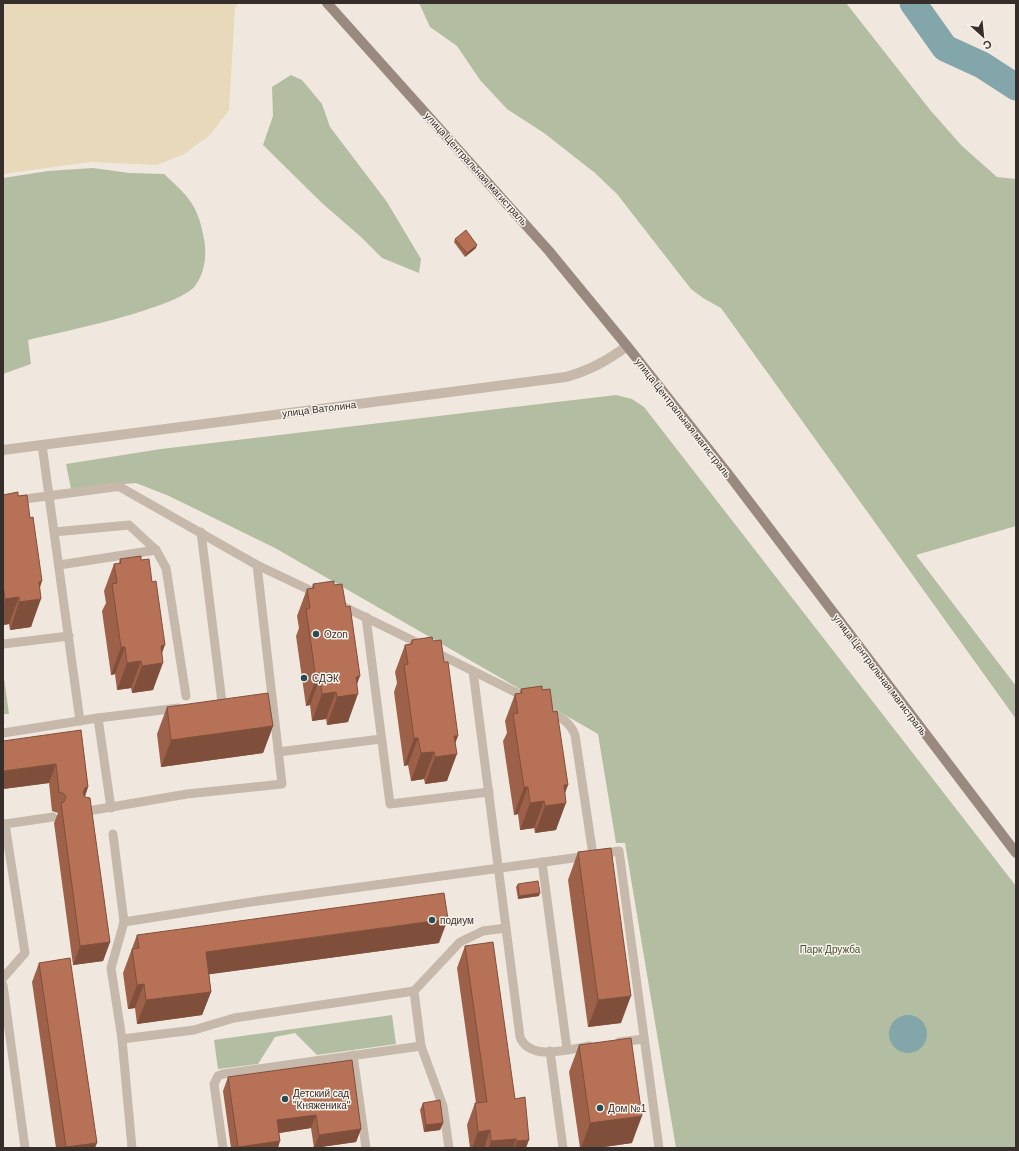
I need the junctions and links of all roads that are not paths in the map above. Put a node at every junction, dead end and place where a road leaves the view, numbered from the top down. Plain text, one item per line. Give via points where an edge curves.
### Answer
1 (327, 3) edge
2 (627, 346) junction
3 (42, 445) junction
4 (3, 450) edge
5 (49, 496) junction
6 (3, 502) edge
7 (54, 532) junction
8 (201, 532) junction
9 (156, 550) junction
10 (59, 565) junction
11 (257, 565) junction
12 (366, 617) junction
13 (69, 636) junction
14 (3, 644) edge
15 (473, 671) junction
16 (186, 696) dead end
17 (222, 702) edge
18 (186, 707) edge
19 (98, 718) junction
20 (80, 721) junction
21 (3, 732) edge
22 (381, 739) junction
23 (278, 752) junction
24 (489, 792) junction
25 (111, 808) junction
26 (82, 812) edge
27 (53, 817) dead end
28 (4, 824) edge
29 (114, 834) dead end
30 (1016, 853) edge
31 (593, 855) junction
32 (542, 862) junction
33 (499, 869) junction
34 (124, 922) junction
35 (506, 928) junction
36 (3, 978) edge
37 (3, 985) edge
38 (414, 991) junction
39 (122, 1039) junction
40 (644, 1039) junction
41 (613, 1043) edge
42 (598, 1045) edge
43 (420, 1046) junction
44 (567, 1049) junction
45 (550, 1051) junction
46 (353, 1056) junction
47 (25, 1148) edge
48 (132, 1148) edge
49 (223, 1148) edge
50 (366, 1148) edge
51 (449, 1148) edge
52 (563, 1148) edge
53 (659, 1148) edge

1 - 2 main road, улица Центральная магистраль via 549,251
2 - 3 street, улица Ватолина via 608,361 588,371 566,377
2 - 30 main road, улица Центральная магистраль
3 - 4 street, улица Ватолина
3 - 5 lane
5 - 6 lane
5 - 7 lane
5 - 8 lane via 120,488
7 - 9 lane via 129,525
7 - 10 lane
8 - 11 lane
8 - 17 lane
9 - 10 lane
9 - 16 lane via 166,568
10 - 13 lane
11 - 12 lane
11 - 23 lane via 268,697
12 - 15 lane
12 - 22 lane
13 - 14 lane
13 - 20 lane
15 - 24 lane
15 - 31 lane via 525,696 566,721 572,728
18 - 19 lane
19 - 20 lane
19 - 25 lane
20 - 21 lane
22 - 23 lane
22 - 24 lane via 390,804
23 - 25 lane via 282,784 187,794
24 - 33 lane
25 - 26 lane
27 - 28 lane
28 - 36 lane via 25,953
29 - 34 lane
31 - 32 lane
31 - 40 lane via 619,851
32 - 33 lane
32 - 44 lane
33 - 34 lane via 258,901
33 - 35 lane
34 - 39 lane via 111,968
35 - 38 lane via 483,932 460,942
35 - 45 lane via 520,1037 531,1050
37 - 47 lane
38 - 39 lane via 234,1018 194,1030
38 - 43 lane
39 - 48 lane
40 - 41 lane
40 - 53 lane
42 - 44 lane
43 - 46 lane
43 - 51 lane via 443,1106
44 - 45 lane
45 - 52 lane
46 - 49 lane via 218,1076 214,1084
46 - 50 lane

